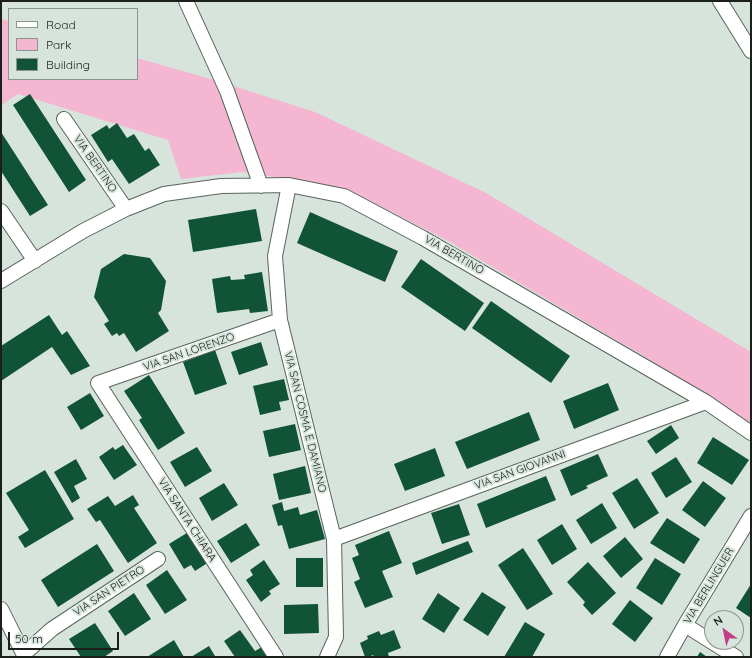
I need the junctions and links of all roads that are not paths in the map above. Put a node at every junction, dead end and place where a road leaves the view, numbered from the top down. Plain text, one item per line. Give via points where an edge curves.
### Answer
1 (186, 1) edge
2 (720, 1) edge
3 (751, 51) edge
4 (64, 119) dead end
5 (261, 186) junction
6 (289, 186) junction
7 (126, 209) junction
8 (1, 211) edge
9 (35, 260) junction
10 (1, 281) edge
11 (280, 320) junction
12 (98, 383) joint
13 (706, 402) junction
14 (751, 433) edge
15 (751, 516) edge
16 (334, 539) junction
17 (158, 559) dead end
18 (1, 608) edge
19 (685, 625) junction
20 (704, 637) edge
21 (725, 650) edge
22 (25, 656) edge
23 (276, 657) edge
24 (327, 657) edge
25 (667, 657) edge
26 (736, 657) edge

1 - 5 street via 228,91
2 - 3 street
4 - 7 street, VIA BERTINO
5 - 6 street, VIA BERTINO
5 - 7 street, VIA BERTINO via 221,186 164,194
6 - 11 street, VIA SAN COSMA E DAMIANO via 275,256
6 - 13 street, VIA BERTINO via 344,196 404,227
7 - 9 street, VIA BERTINO
8 - 9 street
9 - 10 street, VIA BERTINO
11 - 12 street, VIA SAN LORENZO
11 - 16 street, VIA SAN COSMA E DAMIANO
12 - 23 street, VIA SANTA CHIARA
13 - 14 street, VIA BERTINO
13 - 16 street, VIA SAN GIOVANNI
15 - 19 street, VIA BERLINGUER
16 - 24 street, VIA SAN COSMA E DAMIANO via 336,637
17 - 22 street, VIA SAN PIETRO via 52,629
18 - 22 street
19 - 20 street
19 - 25 street, VIA BERLINGUER
21 - 26 street

